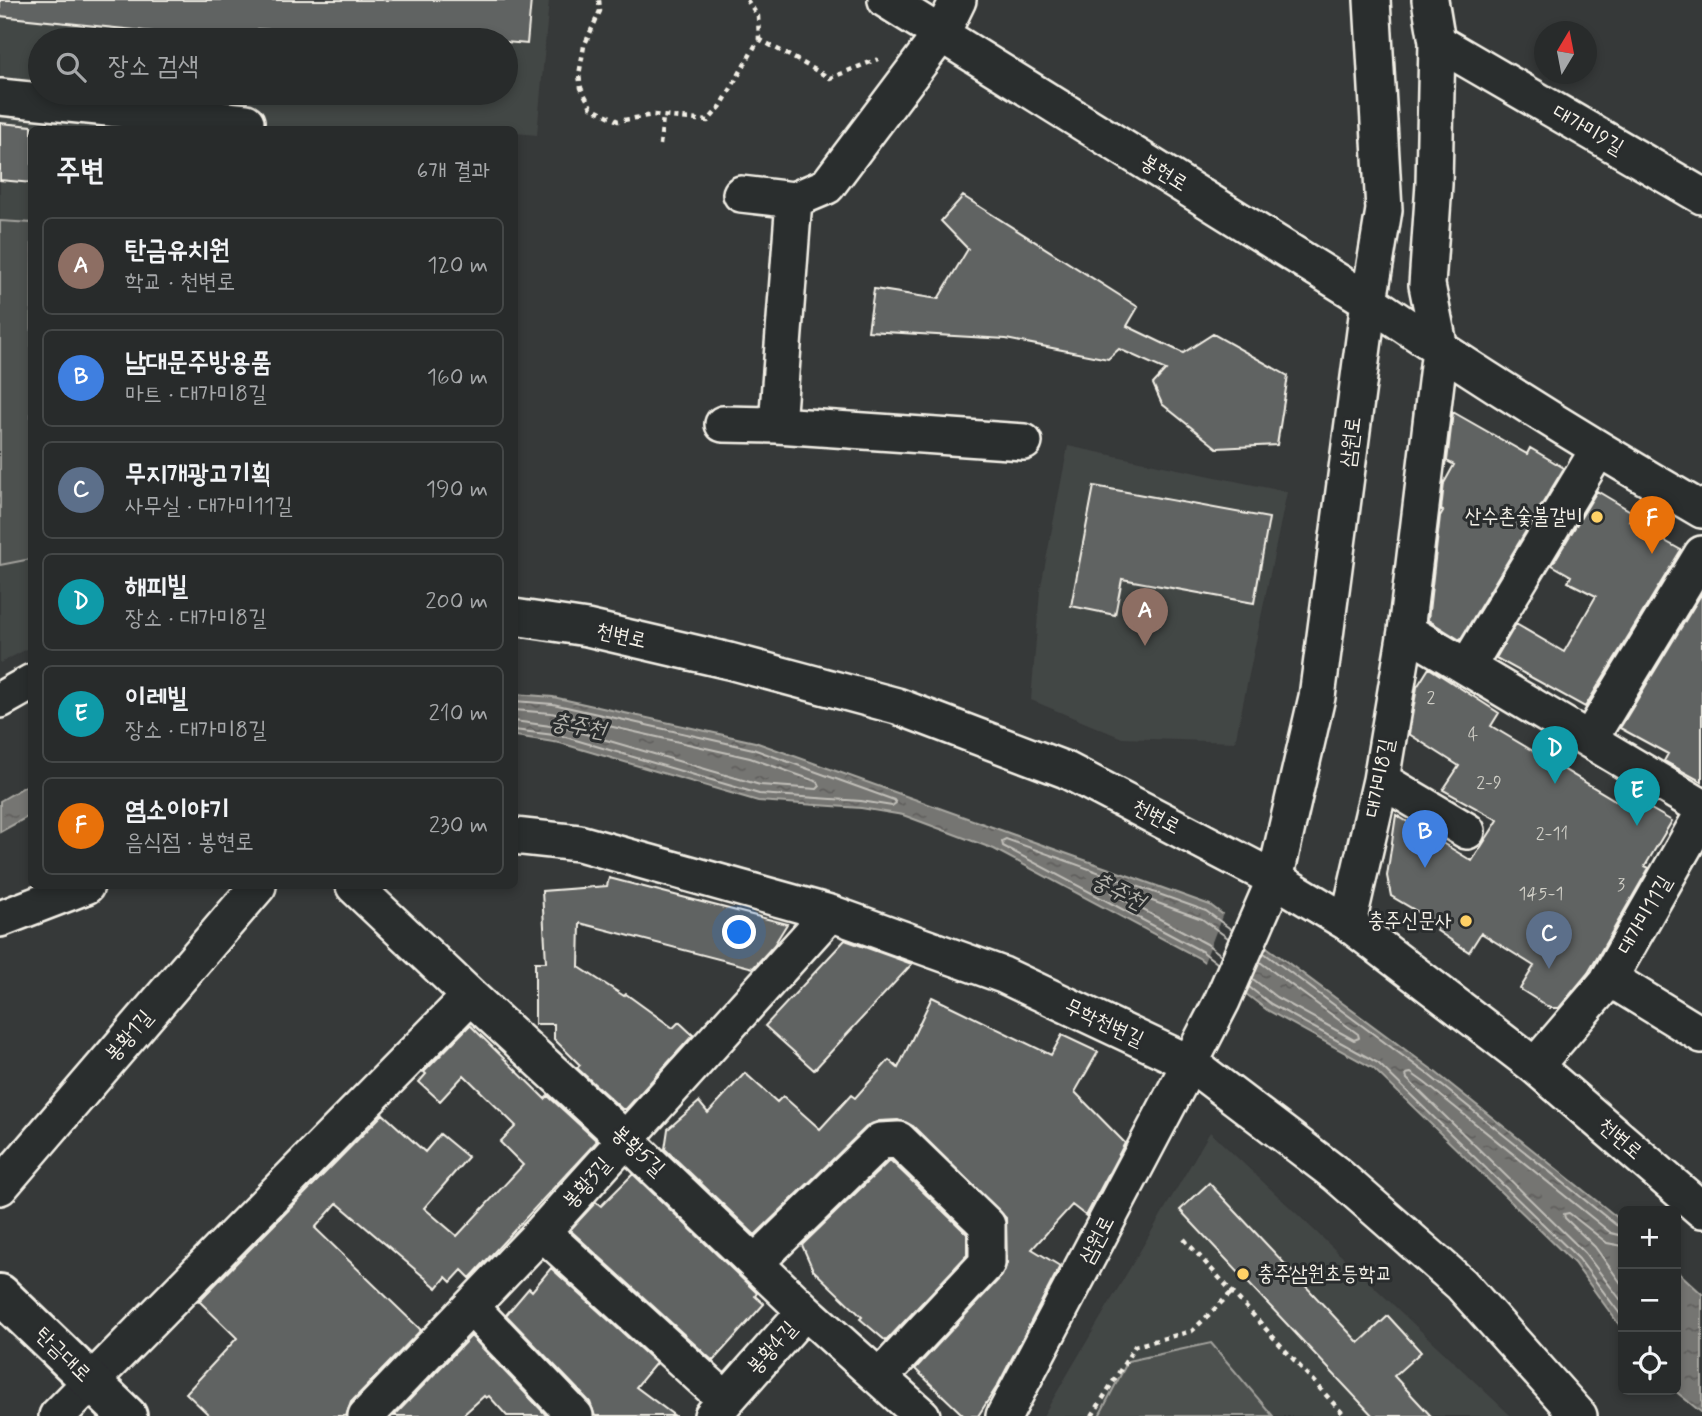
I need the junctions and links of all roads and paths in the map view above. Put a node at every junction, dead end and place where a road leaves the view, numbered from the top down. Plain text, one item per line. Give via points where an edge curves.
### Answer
1 (599, 0) edge
2 (747, 0) edge
3 (886, 0) edge
4 (958, 0) edge
5 (1372, 0) edge
6 (1430, 0) edge
7 (942, 33) junction
8 (758, 39) junction
9 (1437, 42) junction
10 (878, 59) dead end
11 (0, 97) edge
12 (28, 100) edge
13 (79, 105) edge
14 (663, 117) junction
15 (246, 122) dead end
16 (660, 145) dead end
17 (741, 194) dead end
18 (1702, 196) edge
19 (794, 200) junction
20 (1369, 301) junction
21 (1440, 349) junction
22 (723, 424) dead end
23 (777, 425) junction
24 (1024, 442) dead end
25 (1598, 450) junction
26 (1702, 510) edge
27 (1702, 554) edge
28 (518, 618) edge
29 (1406, 631) junction
30 (1467, 667) junction
31 (28, 684) edge
32 (0, 700) edge
33 (1589, 740) junction
34 (1381, 780) junction
35 (1702, 807) edge
36 (1702, 815) edge
37 (1467, 831) dead end
38 (518, 836) edge
39 (1275, 879) junction
40 (78, 889) edge
41 (255, 889) edge
42 (357, 889) edge
43 (830, 913) junction
44 (0, 919) edge
45 (1348, 923) junction
46 (1609, 978) junction
47 (470, 996) junction
48 (1702, 1035) edge
49 (1190, 1063) junction
50 (1535, 1066) junction
51 (626, 1140) junction
52 (0, 1187) edge
53 (1702, 1210) edge
54 (542, 1231) junction
55 (1184, 1240) dead end
56 (755, 1263) junction
57 (1232, 1292) junction
58 (0, 1294) edge
59 (471, 1307) junction
60 (805, 1311) junction
61 (880, 1377) junction
62 (91, 1381) junction
63 (719, 1408) edge
64 (57, 1416) edge
65 (127, 1416) edge
66 (366, 1416) edge
67 (575, 1416) edge
68 (922, 1416) edge
69 (1004, 1416) edge
70 (1092, 1416) edge
71 (1345, 1416) edge
72 (1579, 1416) edge

1 - 14 path via 600,11 584,46 579,75 591,107 618,121
2 - 8 path via 758,16
3 - 7 street, 봉현로
4 - 7 street
5 - 20 street, 삼원로 via 1384,210
6 - 9 street
7 - 19 street via 827,186
7 - 20 street, 봉현로
8 - 10 path via 830,78
8 - 14 path via 722,106 708,121
9 - 18 street, 대가미9길
9 - 21 street via 1427,285
11 - 12 street
13 - 15 street
14 - 16 path
17 - 19 street
19 - 23 street
20 - 21 street, 봉현로
20 - 39 street, 삼원로 via 1317,697
21 - 25 street, 봉현로
21 - 29 street, 대가미8길
22 - 23 street
23 - 24 street
25 - 26 street, 봉현로
25 - 30 street
27 - 33 street
28 - 39 street, 천변로 via 729,661 897,706 1066,770
29 - 30 street
29 - 34 street, 대가미8길
30 - 33 street
31 - 32 street
33 - 35 street
34 - 37 street
34 - 45 street, 대가미8길
36 - 46 street, 대가미11길
38 - 43 street, 무학천변길 via 579,843
39 - 45 street, 천변로
39 - 49 street, 삼원로
40 - 44 street
41 - 52 street, 봉황1길
42 - 47 street, 봉황5길
43 - 49 street, 무학천변길 via 1003,975
43 - 51 street, 봉황3길
45 - 50 street, 천변로
46 - 48 street, 대가미11길
46 - 50 street, 대가미11길
47 - 51 street, 봉황5길
47 - 62 street
49 - 69 street, 삼원로
49 - 72 street, 무학천변길 via 1336,1174 1461,1284
50 - 53 street, 천변로
51 - 54 street, 봉황3길
51 - 56 street, 봉황5길
54 - 59 street, 봉황3길
54 - 63 street
55 - 57 path
56 - 60 street, 봉황5길
56 - 61 street via 880,1142 899,1140 987,1225 987,1263
57 - 70 path via 1192,1331 1135,1346
57 - 71 path
58 - 62 main road, 탄금대로
59 - 66 street, 봉황3길
59 - 67 street
60 - 61 street, 봉황5길
60 - 63 street, 봉황4길
61 - 68 street, 봉황5길
62 - 64 street
62 - 65 main road, 탄금대로

